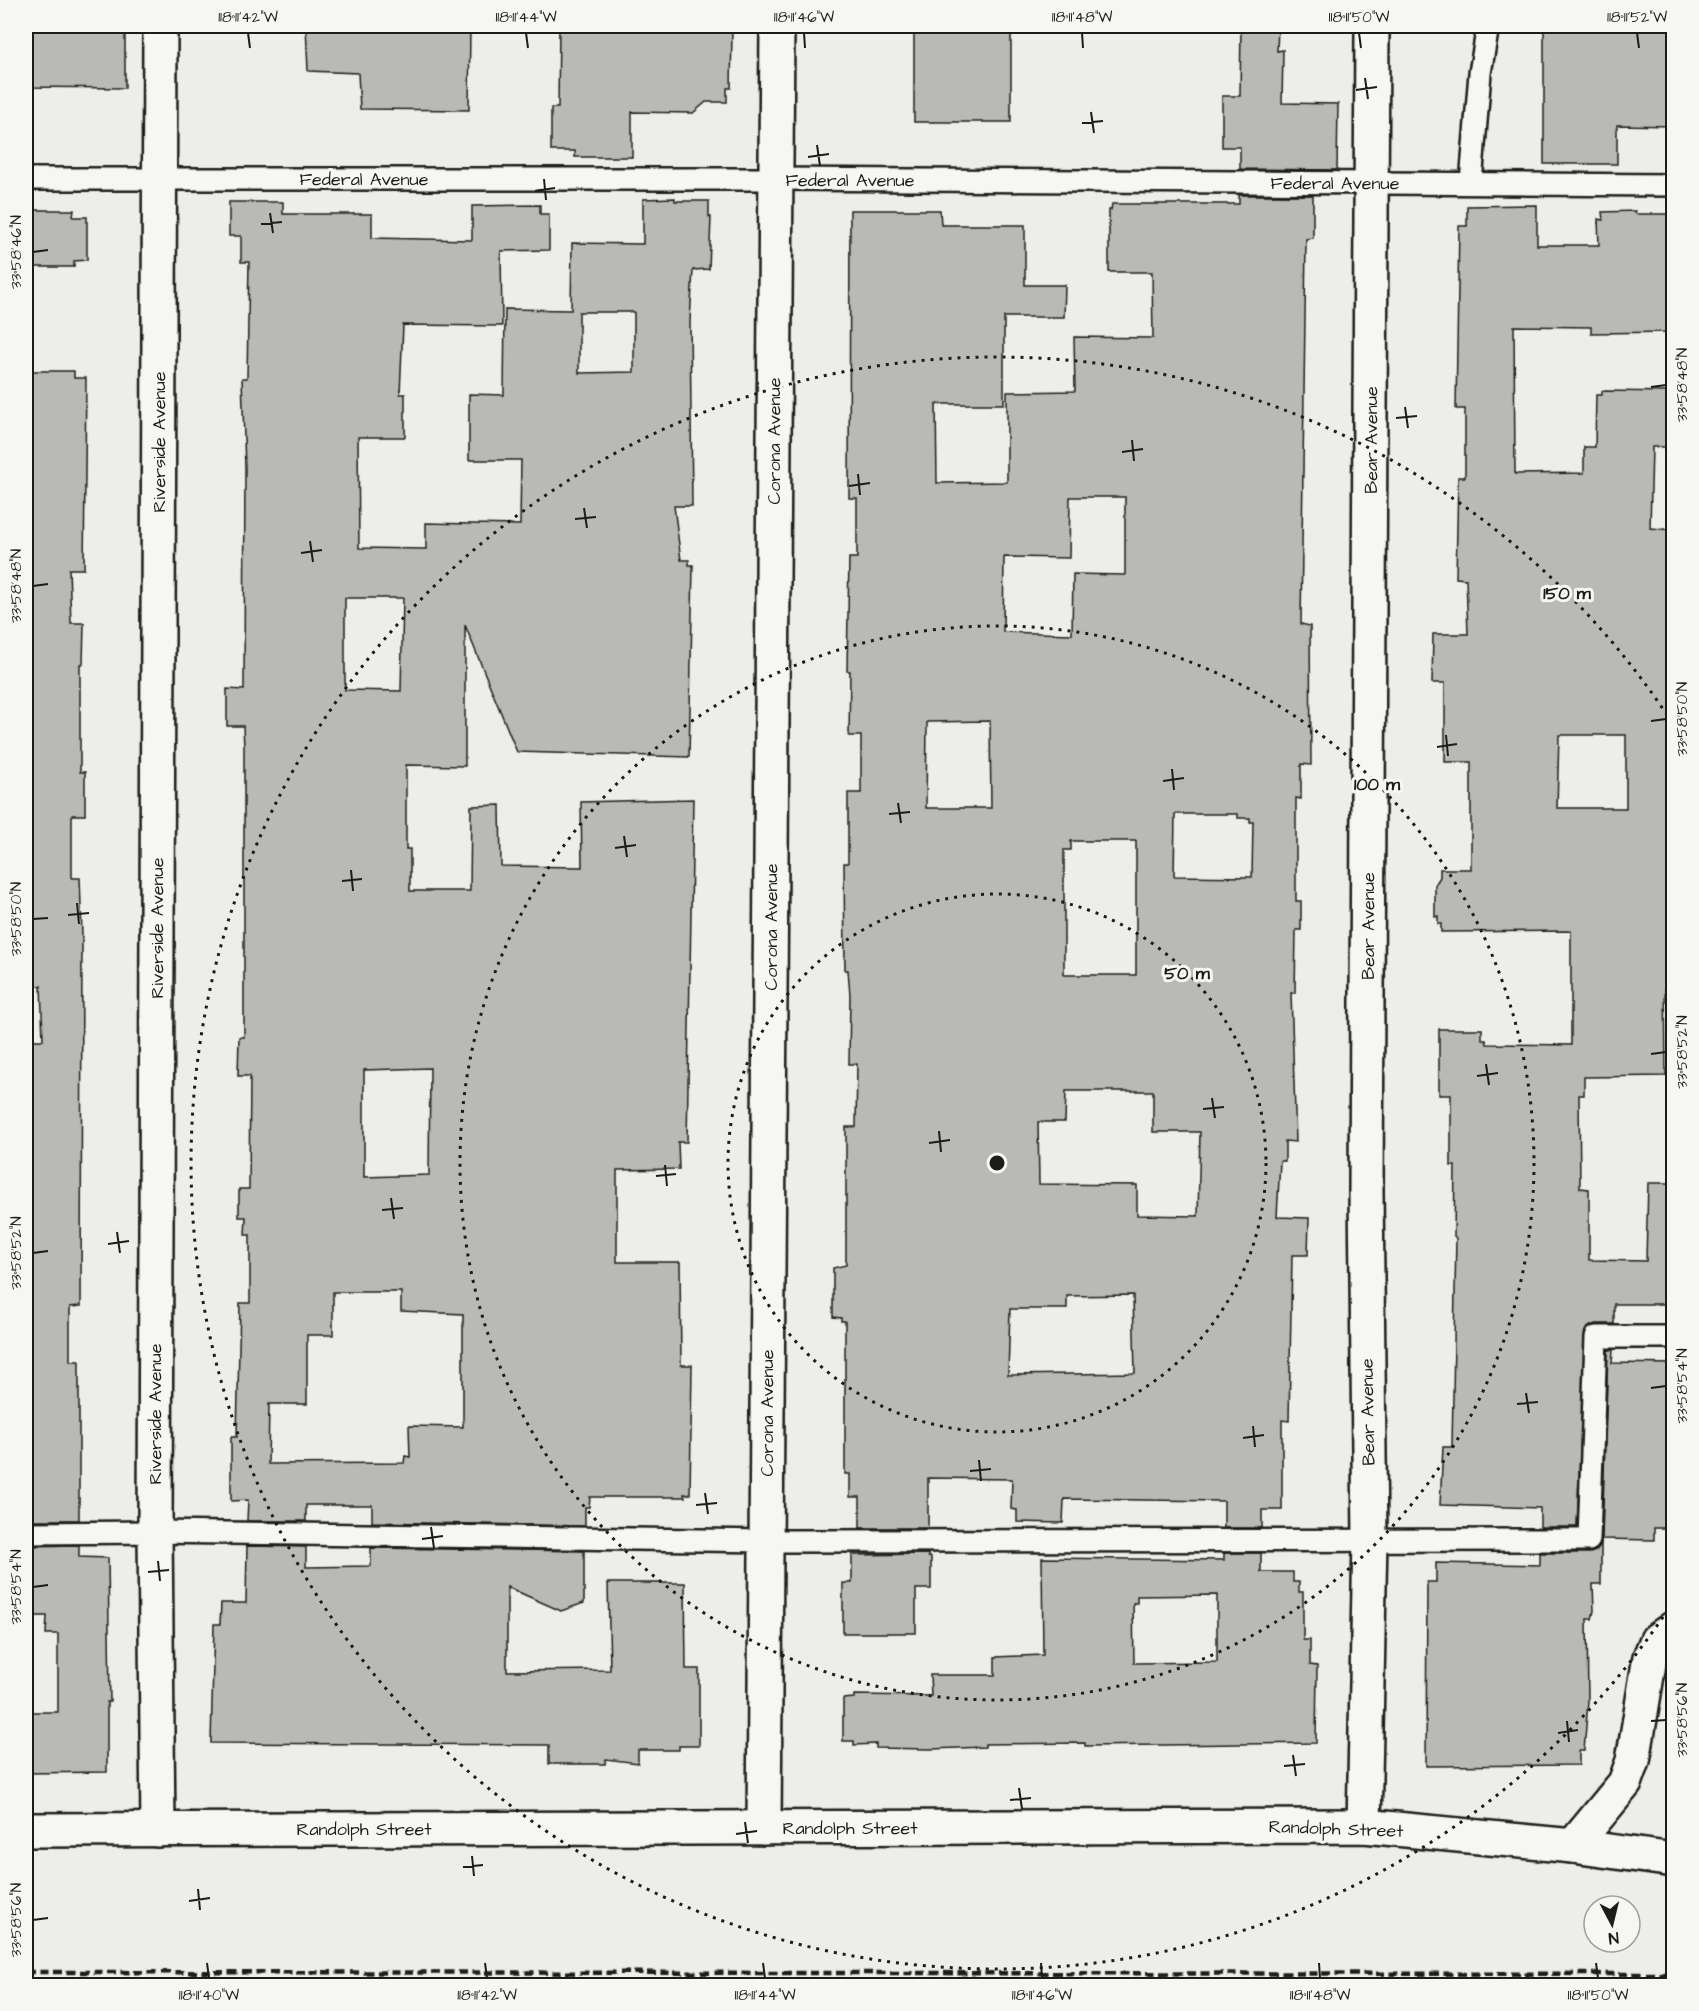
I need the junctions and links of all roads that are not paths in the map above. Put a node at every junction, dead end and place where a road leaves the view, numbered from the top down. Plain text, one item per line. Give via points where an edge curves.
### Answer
1 (160, 26) edge
2 (777, 26) edge
3 (1372, 26) edge
4 (1488, 26) edge
5 (26, 179) edge
6 (159, 179) junction
7 (776, 179) junction
8 (1373, 183) junction
9 (1471, 183) junction
10 (1674, 185) edge
11 (1674, 1337) edge
12 (155, 1532) junction
13 (26, 1533) edge
14 (1370, 1539) junction
15 (766, 1540) junction
16 (1674, 1628) edge
17 (1364, 1826) junction
18 (764, 1828) junction
19 (26, 1830) edge
20 (158, 1830) junction
21 (1574, 1846) junction
22 (1674, 1860) edge

1 - 6 street, Riverside Avenue
2 - 7 street, Corona Avenue
3 - 8 street, Bear Avenue
4 - 9 lane
5 - 6 lane, Federal Avenue
6 - 7 lane, Federal Avenue
6 - 12 street, Riverside Avenue
7 - 8 lane, Federal Avenue
7 - 15 street, Corona Avenue
8 - 9 lane, Federal Avenue
8 - 14 street, Bear Avenue via 1366,1158
9 - 10 lane, Federal Avenue
11 - 14 lane via 1596,1337 1589,1540
12 - 13 lane
12 - 15 lane
12 - 20 street, Riverside Avenue
14 - 15 lane
14 - 17 street, Bear Avenue
15 - 18 street, Corona Avenue
16 - 21 street via 1657,1640 1650,1657 1634,1761 1625,1783
17 - 18 street, Randolph Street
17 - 21 street, Randolph Street
18 - 20 street, Randolph Street
19 - 20 street, Randolph Street
21 - 22 street, Randolph Street

